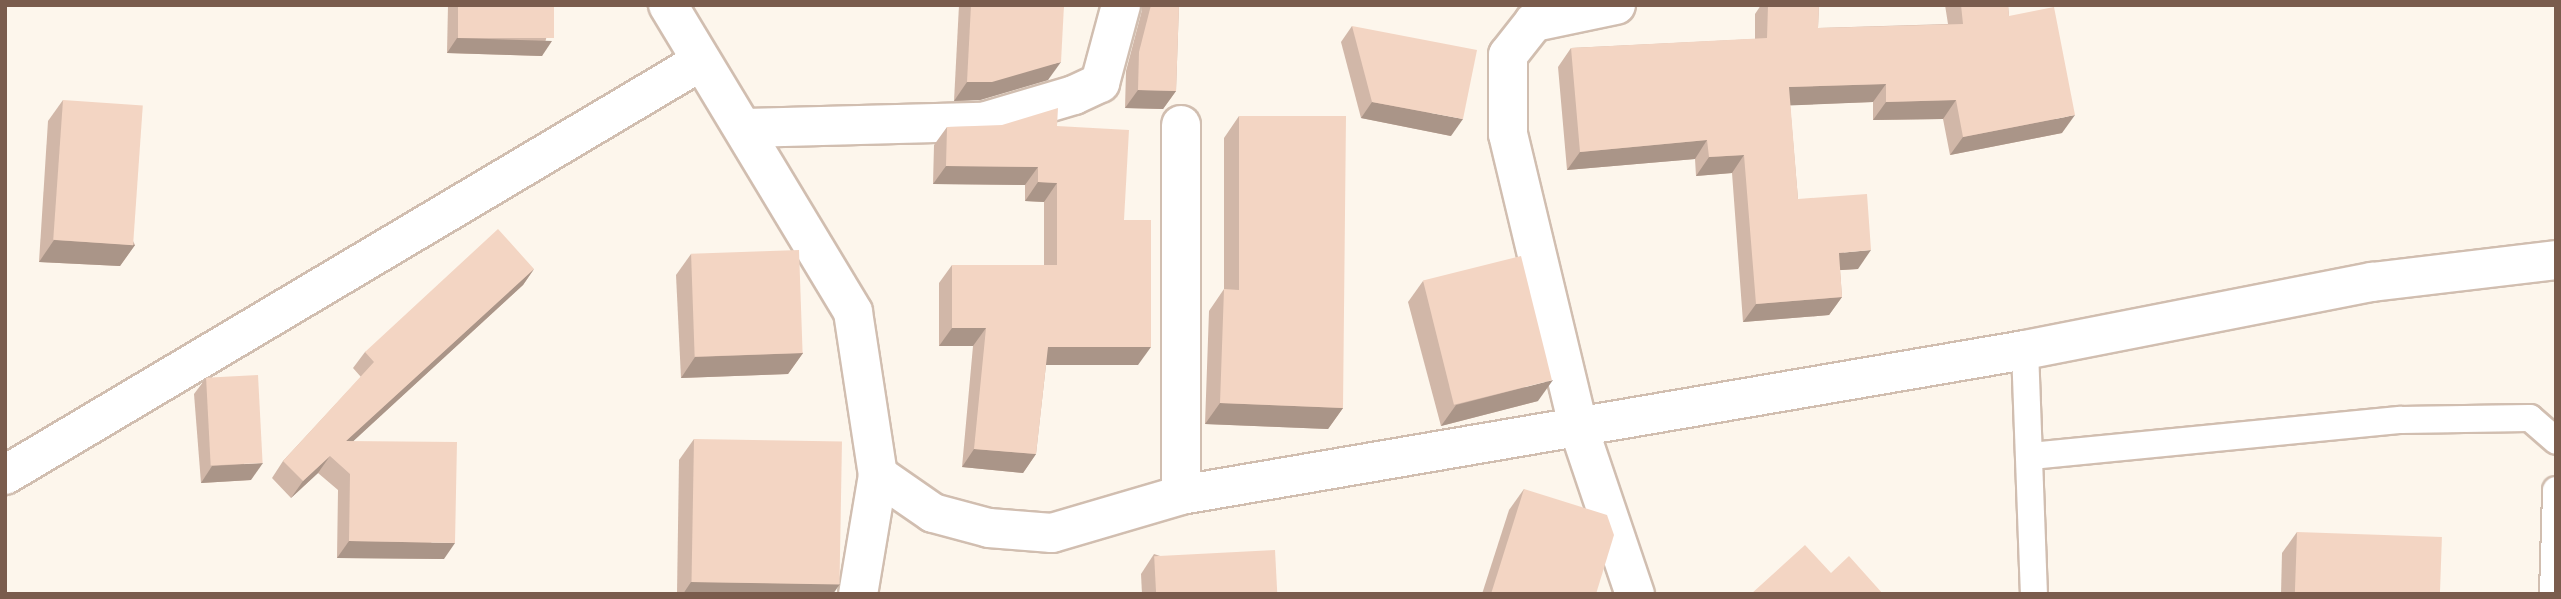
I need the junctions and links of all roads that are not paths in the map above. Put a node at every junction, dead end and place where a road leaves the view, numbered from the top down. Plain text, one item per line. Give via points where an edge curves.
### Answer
1 (668, 5) edge
2 (1121, 5) edge
3 (1616, 5) edge
4 (698, 63) junction
5 (1181, 125) dead end
6 (746, 128) junction
7 (2556, 260) edge
8 (2025, 350) junction
9 (1579, 429) junction
10 (2556, 441) edge
11 (2031, 456) junction
12 (5, 475) edge
13 (878, 475) junction
14 (2556, 490) edge
15 (1181, 495) junction
16 (858, 594) edge
17 (1635, 594) edge
18 (2034, 594) edge
19 (2553, 594) edge

1 - 4 street
2 - 6 street via 1100,83 1074,95 983,122
3 - 9 street via 1534,22 1508,55 1508,134
4 - 6 street
4 - 12 street
5 - 15 street
6 - 13 street via 853,312
7 - 8 street via 2372,282
8 - 9 street
8 - 11 lane
9 - 15 street
9 - 17 street
10 - 11 lane via 2530,418 2401,420
11 - 18 lane
13 - 15 street via 933,513 989,528 1052,533
13 - 16 street
14 - 19 lane

